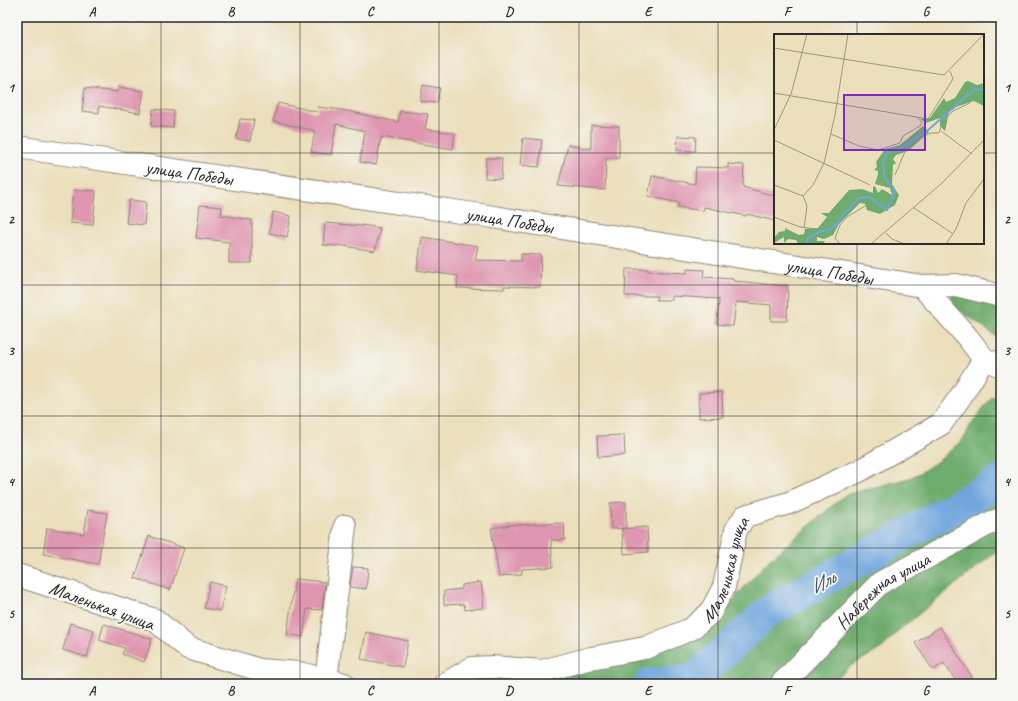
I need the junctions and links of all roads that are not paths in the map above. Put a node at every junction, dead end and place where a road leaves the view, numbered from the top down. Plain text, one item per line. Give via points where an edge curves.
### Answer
1 (17, 147) edge
2 (922, 286) junction
3 (1001, 296) edge
4 (992, 362) edge
5 (1001, 519) edge
6 (345, 526) dead end
7 (17, 575) edge
8 (335, 682) edge
9 (445, 684) edge
10 (781, 684) edge

1 - 2 street, улица Победы via 481,215
2 - 3 street, улица Победы via 956,284
2 - 4 street
4 - 9 street, Маленькая улица via 961,396 941,424 859,471 789,503 745,516 736,530 724,588 710,613 691,628 645,648 591,658 542,671 472,668
5 - 10 street, Набережная улица via 880,583
6 - 8 street
7 - 8 street, Маленькая улица via 155,620 188,648 260,670 300,673

